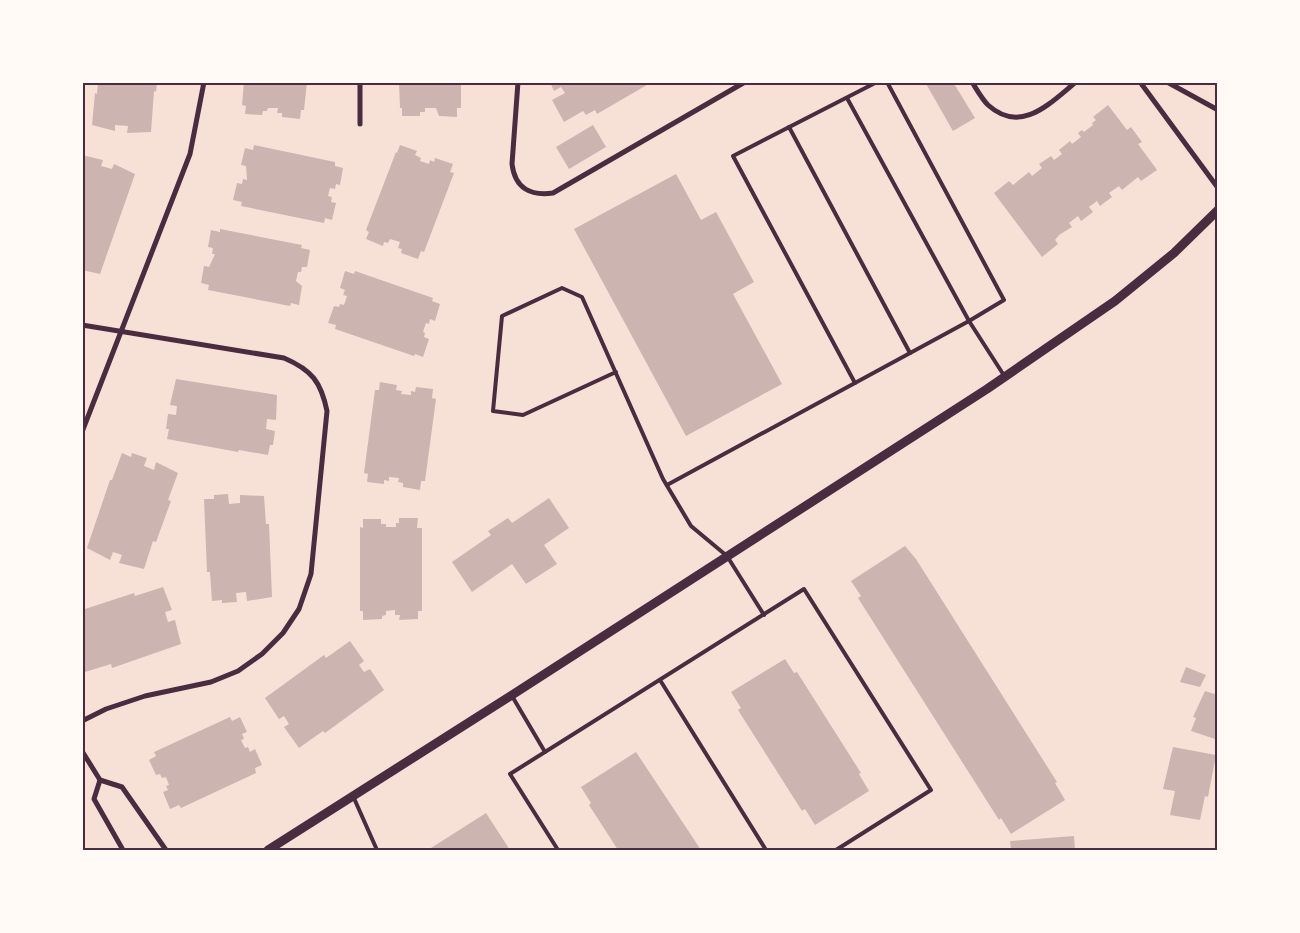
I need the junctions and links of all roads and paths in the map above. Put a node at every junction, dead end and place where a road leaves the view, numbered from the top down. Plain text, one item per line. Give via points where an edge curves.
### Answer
1 (204, 82) edge
2 (360, 82) edge
3 (518, 82) edge
4 (745, 82) edge
5 (877, 82) edge
6 (887, 82) edge
7 (972, 82) edge
8 (1076, 82) edge
9 (1140, 82) edge
10 (1167, 82) edge
11 (847, 98) junction
12 (1218, 110) edge
13 (360, 124) dead end
14 (789, 127) junction
15 (1218, 188) edge
16 (1218, 210) edge
17 (969, 321) junction
18 (82, 325) edge
19 (122, 331) junction
20 (910, 353) junction
21 (616, 372) junction
22 (1005, 377) junction
23 (855, 382) junction
24 (82, 432) edge
25 (667, 485) junction
26 (727, 556) junction
27 (764, 615) junction
28 (660, 680) junction
29 (512, 695) junction
30 (82, 721) edge
31 (82, 750) edge
32 (545, 752) junction
33 (100, 780) junction
34 (353, 796) junction
35 (123, 850) edge
36 (166, 850) edge
37 (268, 850) edge
38 (376, 850) edge
39 (558, 850) edge
40 (766, 850) edge
41 (836, 850) edge

1 - 19 street via 190,154
2 - 13 street
3 - 4 street via 513,172 519,184 540,195 553,193
5 - 11 lane
6 - 17 lane via 1004,300
7 - 8 street via 987,104 999,113 1013,117 1040,111
9 - 15 street
10 - 12 street
11 - 14 lane
11 - 17 lane
14 - 20 lane
14 - 23 lane via 733,156
16 - 22 street via 1174,253 1115,301
17 - 20 lane
17 - 22 lane
18 - 19 street
19 - 24 street
19 - 30 street via 284,358 313,376 324,394 327,411 311,574 299,609 283,633 238,671 211,682 144,696
20 - 23 lane
21 - 21 lane via 523,416 494,412 502,316 562,288 582,297
21 - 25 lane
22 - 26 street
23 - 25 lane
25 - 26 lane via 691,526
26 - 27 lane
26 - 29 street
27 - 28 lane
27 - 41 lane via 804,589 931,790
28 - 32 lane
28 - 40 lane
29 - 32 lane
29 - 34 street
31 - 33 street
32 - 39 lane via 510,774
33 - 35 street via 94,798
33 - 36 street via 122,787
34 - 37 street
34 - 38 lane

